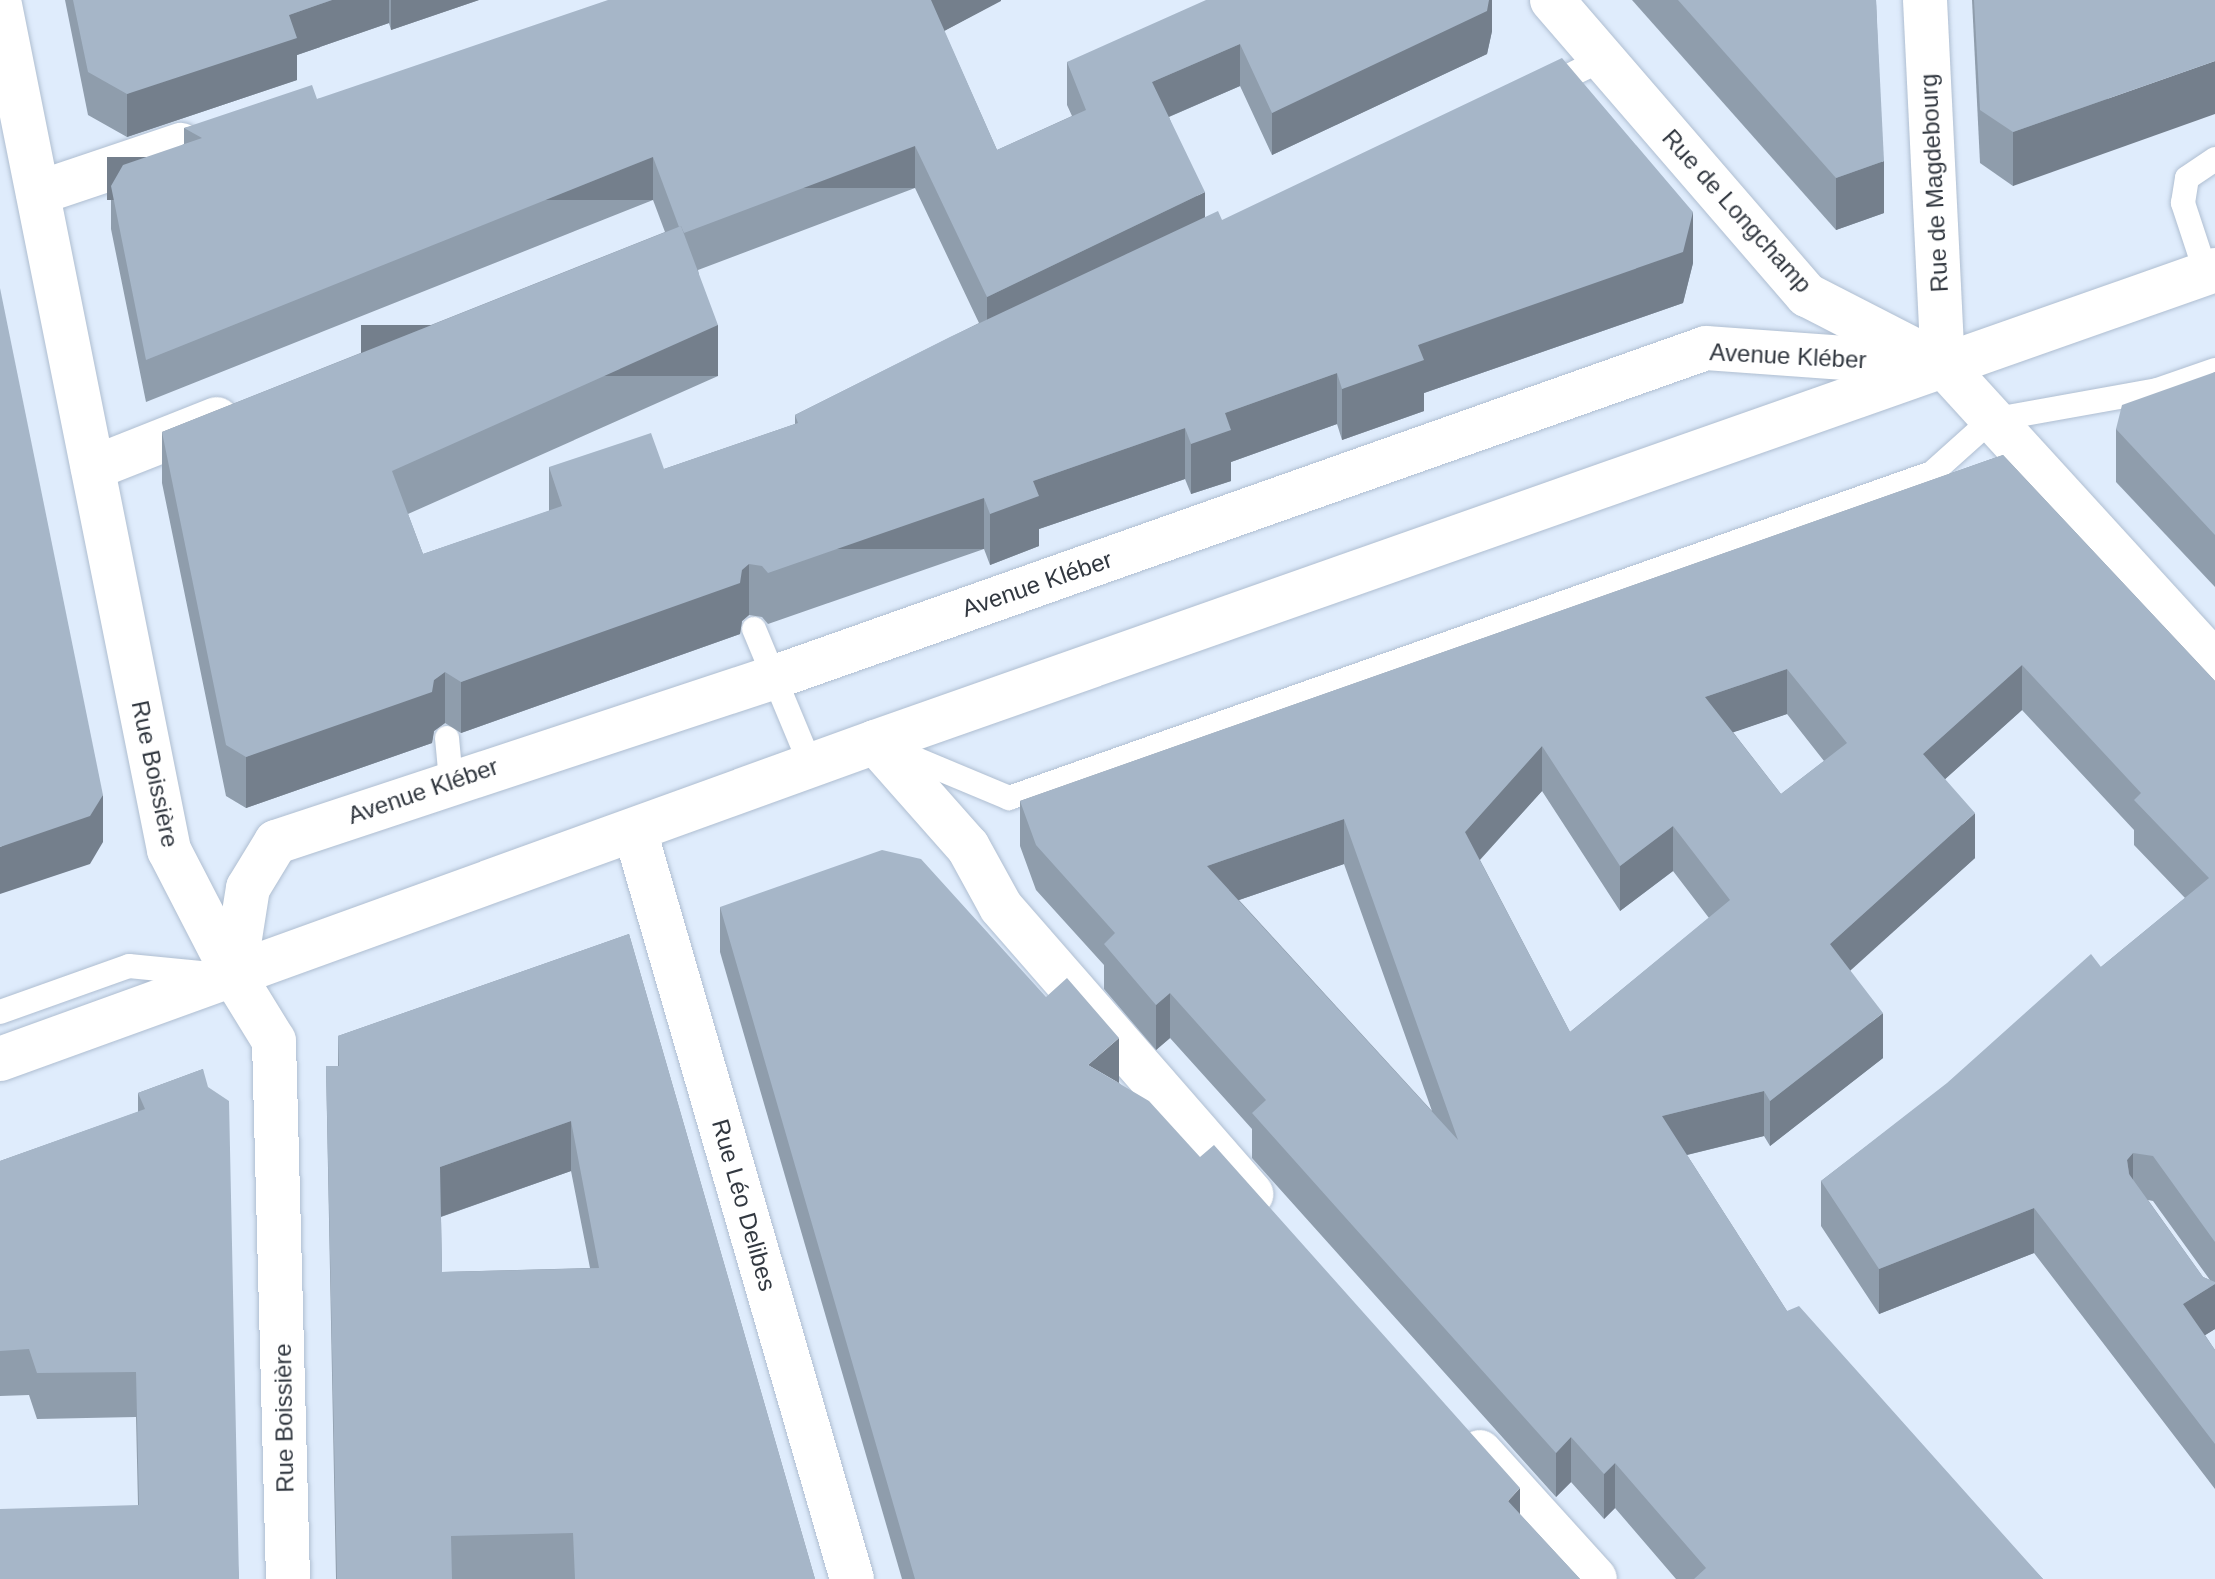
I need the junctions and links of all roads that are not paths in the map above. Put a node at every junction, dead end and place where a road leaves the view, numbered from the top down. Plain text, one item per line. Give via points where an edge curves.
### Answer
1 (1552, 0) edge
2 (1925, 0) edge
3 (0, 5) edge
4 (1603, 59) junction
5 (1525, 97) edge
6 (225, 131) edge
7 (2215, 159) edge
8 (38, 193) junction
9 (2211, 272) edge
10 (1943, 365) junction
11 (2215, 370) edge
12 (261, 401) edge
13 (1991, 420) junction
14 (93, 468) junction
15 (754, 629) dead end
16 (2215, 663) edge
17 (775, 677) junction
18 (875, 742) junction
19 (811, 766) junction
20 (635, 831) junction
21 (234, 976) junction
22 (0, 1012) edge
23 (0, 1059) edge
24 (1274, 1221) edge
25 (1450, 1419) edge
26 (288, 1579) edge
27 (852, 1579) edge
28 (1595, 1579) edge

1 - 4 street, Rue de Longchamp
2 - 10 street, Rue de Magdebourg
3 - 8 street, Rue Boissière
4 - 5 lane
4 - 10 street, Rue de Longchamp via 1807,295
6 - 8 street
7 - 9 lane, Avenue Kléber via 2187,178 2183,203
8 - 14 street, Rue Boissière
9 - 10 street, Avenue Kléber
10 - 13 street, Rue de Longchamp
10 - 17 street, Avenue Kléber via 1706,348
10 - 18 street, Avenue Kléber
11 - 13 lane via 2157,390
12 - 14 street
13 - 16 street, Rue de Longchamp
13 - 18 lane via 1932,473 1009,798
14 - 21 street, Rue Boissière via 169,850
15 - 17 lane
17 - 19 lane
17 - 21 street, Avenue Kléber via 449,759 276,842 248,888
18 - 19 street, Avenue Kléber
18 - 24 street via 968,847 1001,907
19 - 20 street, Avenue Kléber
20 - 21 street, Avenue Kléber
20 - 27 street, Rue Léo Delibes
21 - 22 lane, Avenue Kléber via 129,966
21 - 23 street, Avenue Kléber
21 - 26 street, Rue Boissière via 274,1041
25 - 28 street

